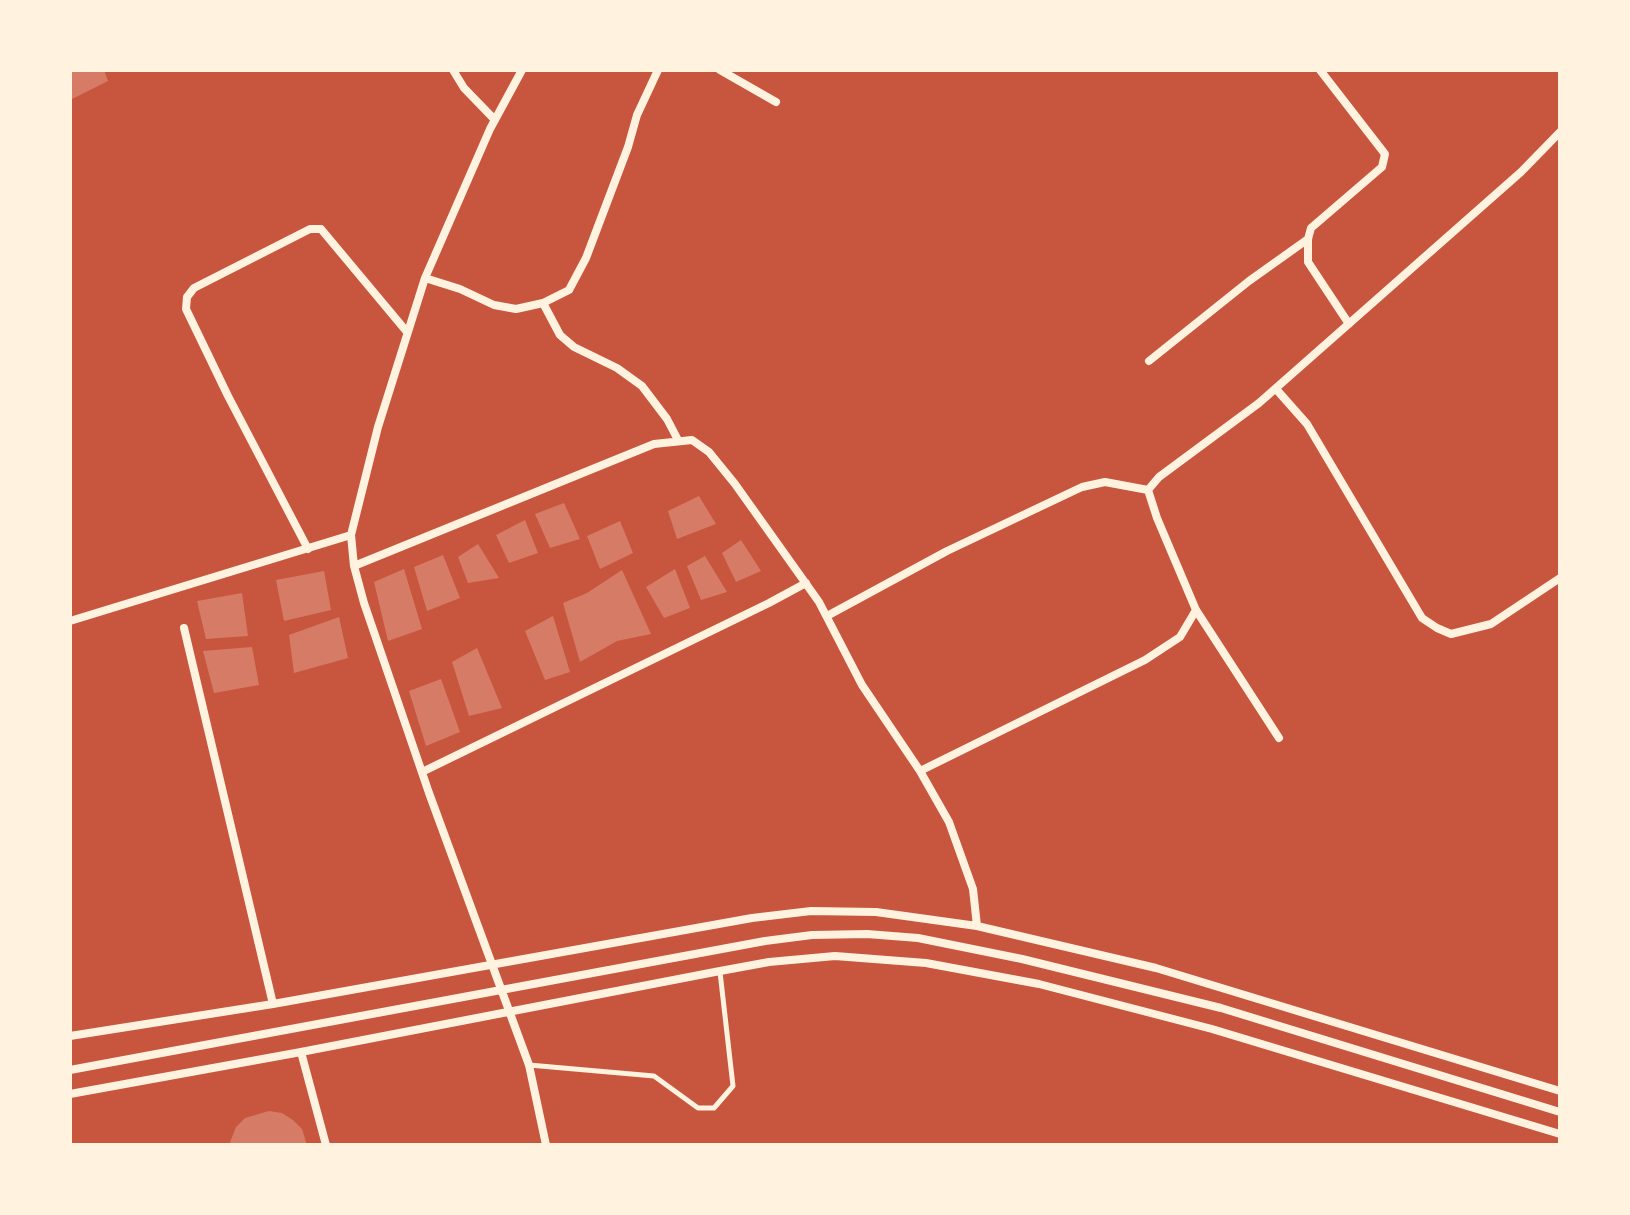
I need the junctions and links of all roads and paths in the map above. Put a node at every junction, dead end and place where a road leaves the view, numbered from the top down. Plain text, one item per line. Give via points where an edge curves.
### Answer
1 (453, 70) edge
2 (522, 70) edge
3 (658, 70) edge
4 (720, 70) edge
5 (1320, 70) edge
6 (776, 102) dead end
7 (495, 120) junction
8 (1560, 132) edge
9 (1308, 239) junction
10 (425, 278) junction
11 (543, 303) junction
12 (1349, 324) junction
13 (407, 332) junction
14 (1149, 361) dead end
15 (1276, 389) junction
16 (678, 440) junction
17 (1148, 490) junction
18 (351, 535) junction
19 (308, 549) junction
20 (354, 566) junction
21 (1560, 578) edge
22 (806, 583) junction
23 (1196, 610) junction
24 (827, 616) junction
25 (70, 621) edge
26 (184, 628) dead end
27 (1279, 738) dead end
28 (920, 771) junction
29 (422, 772) junction
30 (977, 926) junction
31 (492, 966) junction
32 (720, 971) junction
33 (502, 991) junction
34 (273, 1004) junction
35 (509, 1012) junction
36 (70, 1036) edge
37 (301, 1052) junction
38 (529, 1065) junction
39 (70, 1070) edge
40 (1560, 1091) edge
41 (70, 1094) edge
42 (1560, 1112) edge
43 (1560, 1134) edge
44 (326, 1145) edge
45 (546, 1145) edge

1 - 7 street
2 - 7 street
3 - 11 street via 586,258 569,290
4 - 6 street
5 - 9 street via 1385,154 1374,174 1311,228
7 - 10 street
8 - 12 street
9 - 12 street via 1308,262
9 - 14 street
10 - 11 street via 494,305 516,309
10 - 13 street
11 - 16 street via 560,335 574,347 642,386
12 - 15 street
13 - 18 street
13 - 19 street via 321,229 310,229 194,288 187,297 186,309
15 - 17 street
15 - 21 street via 1307,424 1422,618 1451,634 1470,631 1491,624
16 - 20 street via 654,444
16 - 22 street via 692,440 709,452
17 - 23 street
17 - 24 street via 1105,482 1082,487
18 - 19 street
18 - 20 street
19 - 25 street
20 - 29 street
22 - 24 street
22 - 29 street
23 - 27 street
23 - 28 street via 1180,637 1145,660
24 - 28 street via 862,685
26 - 34 street
28 - 30 street via 949,822 973,889
29 - 31 street
30 - 31 street via 876,912 811,911
30 - 40 street via 1156,968
31 - 33 street
31 - 34 street
32 - 35 street
32 - 38 lane via 733,1086 714,1108 698,1108 654,1076
32 - 43 street via 835,956 926,963 1039,984 1212,1029
33 - 35 street
33 - 39 street
33 - 42 street via 780,939 867,934 918,938 1221,1008
34 - 36 street
35 - 37 street
35 - 38 street
37 - 41 street
37 - 44 street
38 - 45 street

